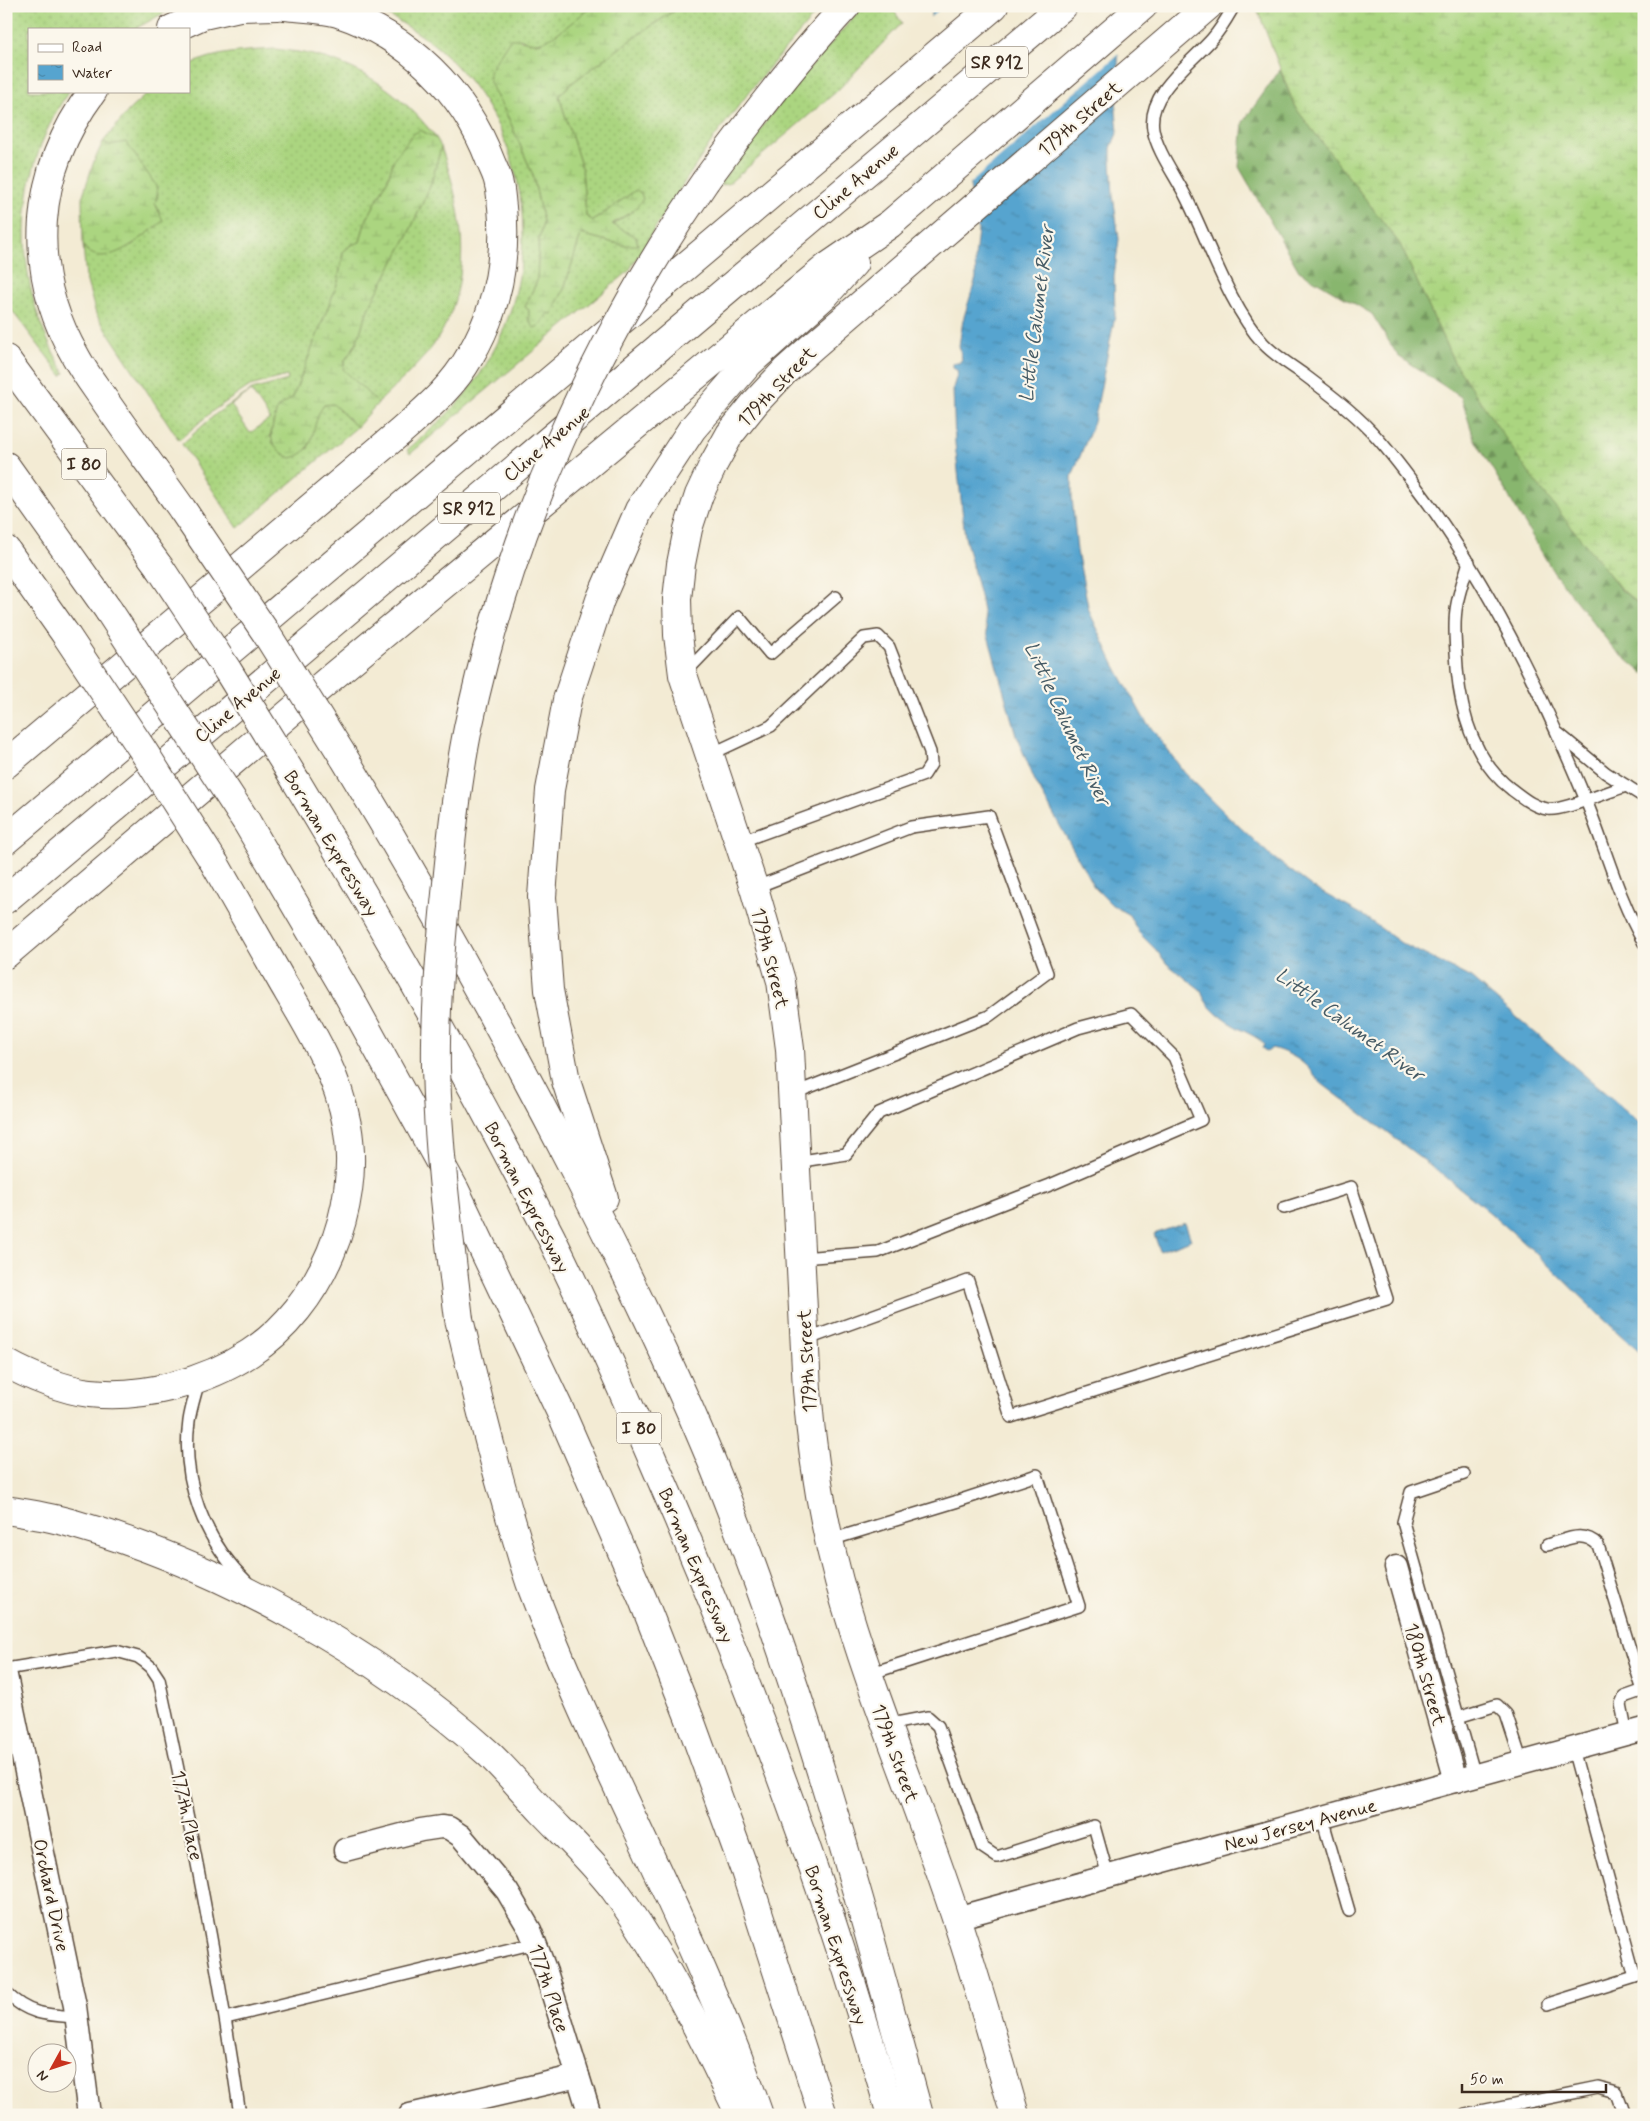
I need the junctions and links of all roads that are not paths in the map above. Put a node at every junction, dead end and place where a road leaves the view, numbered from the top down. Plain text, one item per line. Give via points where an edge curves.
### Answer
1 (277, 6) edge
2 (285, 6) edge
3 (846, 6) edge
4 (994, 6) edge
5 (1063, 6) edge
6 (1143, 6) edge
7 (1208, 6) edge
8 (1234, 6) edge
9 (174, 28) edge
10 (92, 92) edge
11 (890, 224) junction
12 (6, 359) edge
13 (6, 466) edge
14 (6, 550) edge
15 (1469, 562) junction
16 (836, 596) dead end
17 (683, 675) junction
18 (1556, 731) junction
19 (709, 755) junction
20 (6, 764) edge
21 (1627, 786) junction
22 (1644, 797) edge
23 (1586, 799) junction
24 (6, 840) edge
25 (739, 842) junction
26 (754, 888) junction
27 (6, 898) edge
28 (1644, 943) edge
29 (6, 954) edge
30 (792, 1094) junction
31 (796, 1162) junction
32 (1284, 1208) dead end
33 (801, 1258) junction
34 (640, 1300) junction
35 (805, 1340) junction
36 (6, 1363) edge
37 (199, 1380) junction
38 (1464, 1474) dead end
39 (6, 1510) edge
40 (830, 1540) junction
41 (1547, 1545) dead end
42 (1396, 1567) dead end
43 (269, 1603) junction
44 (6, 1669) edge
45 (868, 1674) junction
46 (6, 1676) edge
47 (1643, 1690) edge
48 (1458, 1717) junction
49 (886, 1725) junction
50 (1635, 1731) edge
51 (1573, 1749) junction
52 (1522, 1763) junction
53 (1466, 1778) junction
54 (1322, 1818) junction
55 (345, 1850) dead end
56 (1108, 1876) junction
57 (1349, 1910) dead end
58 (956, 1918) junction
59 (535, 1943) junction
60 (1640, 1975) edge
61 (6, 1993) edge
62 (1548, 2004) dead end
63 (76, 2018) junction
64 (226, 2018) junction
65 (578, 2076) junction
66 (1471, 2114) edge
67 (89, 2115) edge
68 (240, 2115) edge
69 (410, 2115) edge
70 (590, 2115) edge
71 (740, 2115) edge
72 (759, 2115) edge
73 (823, 2115) edge
74 (891, 2115) edge
75 (919, 2115) edge
76 (1015, 2115) edge
77 (1625, 2115) edge

1 - 9 main road via 239,8 203,15
2 - 20 main road via 337,13 384,34 421,60 452,91 469,114 500,185 504,230 501,274 490,314 470,356 444,391 406,427
3 - 72 main road, bridge via 801,56 706,180 623,314 570,420 530,516 510,576 468,728 457,789 438,976 436,1068 458,1319 492,1459 532,1587 582,1708 700,1962
4 - 24 main road, SR 912
5 - 27 main road, Cline Avenue / SR 912
6 - 11 main road
7 - 17 main road, 179th Street via 785,371 754,403 730,434 699,495 688,528 677,599
8 - 15 lane via 1214,37 1157,100 1152,120 1155,139 1232,294 1254,331 1275,353 1334,397 1372,432 1434,510
10 - 34 main road, bridge via 63,140 48,181 42,218 48,289 58,319 76,358 266,633 343,756 460,954
11 - 29 main road via 827,267 332,677
11 - 34 main road via 825,295 749,363 692,429 639,510 600,600 567,700 550,790 542,897 549,990 566,1081
12 - 74 main road, Borman Expressway / I 80, bridge via 160,568 228,671 355,878 457,1059 552,1239 622,1388 702,1573 771,1749 830,1919
13 - 73 main road, bridge via 109,611 246,821 347,993 455,1190 563,1417 690,1717 745,1871
14 - 37 main road, bridge via 142,749 215,864 311,1031 338,1089 347,1126 350,1167 344,1212 331,1255 310,1291 283,1325 250,1353
15 - 18 lane
15 - 23 lane via 1457,604 1455,642 1460,700 1471,737 1499,779 1534,806 1557,810
16 - 17 lane via 770,654 740,617
17 - 19 main road, 179th Street
18 - 21 lane
18 - 23 lane
19 - 25 main road, 179th Street
19 - 25 lane via 771,726 864,638 878,636 889,647 930,752 931,764 924,775
21 - 22 lane
21 - 23 lane
23 - 28 lane via 1628,911
25 - 26 main road, 179th Street
26 - 30 main road, 179th Street via 781,981
26 - 30 lane via 911,828 990,816 1046,974 989,1016
30 - 31 main road, 179th Street
31 - 33 main road, 179th Street
31 - 33 lane via 846,1154 879,1113 1078,1028 1131,1014 1174,1057 1201,1120 1050,1185 878,1252
32 - 35 lane via 1351,1187 1387,1300 1011,1417 968,1281
33 - 35 main road, 179th Street
34 - 75 main road via 712,1462 773,1624 825,1782
35 - 40 main road, 179th Street via 811,1444
36 - 37 main road via 29,1376 90,1393 145,1392
37 - 43 lane via 190,1421 188,1463 193,1494 208,1530 234,1570
38 - 48 lane via 1411,1492 1402,1522
39 - 43 main road via 74,1524 176,1559
40 - 45 main road, 179th Street via 839,1581
40 - 45 lane via 1037,1475 1079,1606
41 - 47 lane via 1584,1536 1598,1545
42 - 53 street, 180th Street
43 - 71 main road via 340,1644 422,1699 489,1755 558,1828 612,1888 660,1959
44 - 64 lane, 177th Place via 116,1651 138,1657 156,1672 198,1859
45 - 49 main road, 179th Street
46 - 63 street, Orchard Drive
47 - 50 lane via 1624,1697 1621,1704
48 - 52 lane via 1497,1705 1506,1714
48 - 53 lane
49 - 56 lane via 928,1718 938,1726 982,1847 989,1852 997,1857 1094,1826
49 - 58 main road, 179th Street
50 - 51 street, New Jersey Avenue
51 - 52 street, New Jersey Avenue
51 - 60 lane
52 - 53 street, New Jersey Avenue
53 - 54 street, New Jersey Avenue
54 - 56 street, New Jersey Avenue
54 - 57 lane
55 - 59 street, 177th Place via 421,1830 450,1828 461,1836 507,1891
56 - 58 street, New Jersey Avenue
58 - 76 main road, 179th Street
59 - 64 lane
59 - 65 street, 177th Place
60 - 62 lane
61 - 63 lane via 19,2005 37,2014
63 - 67 street, Orchard Drive
64 - 68 lane, 177th Place
65 - 69 street
65 - 70 street, 177th Place
66 - 77 lane via 1598,2088 1617,2093

